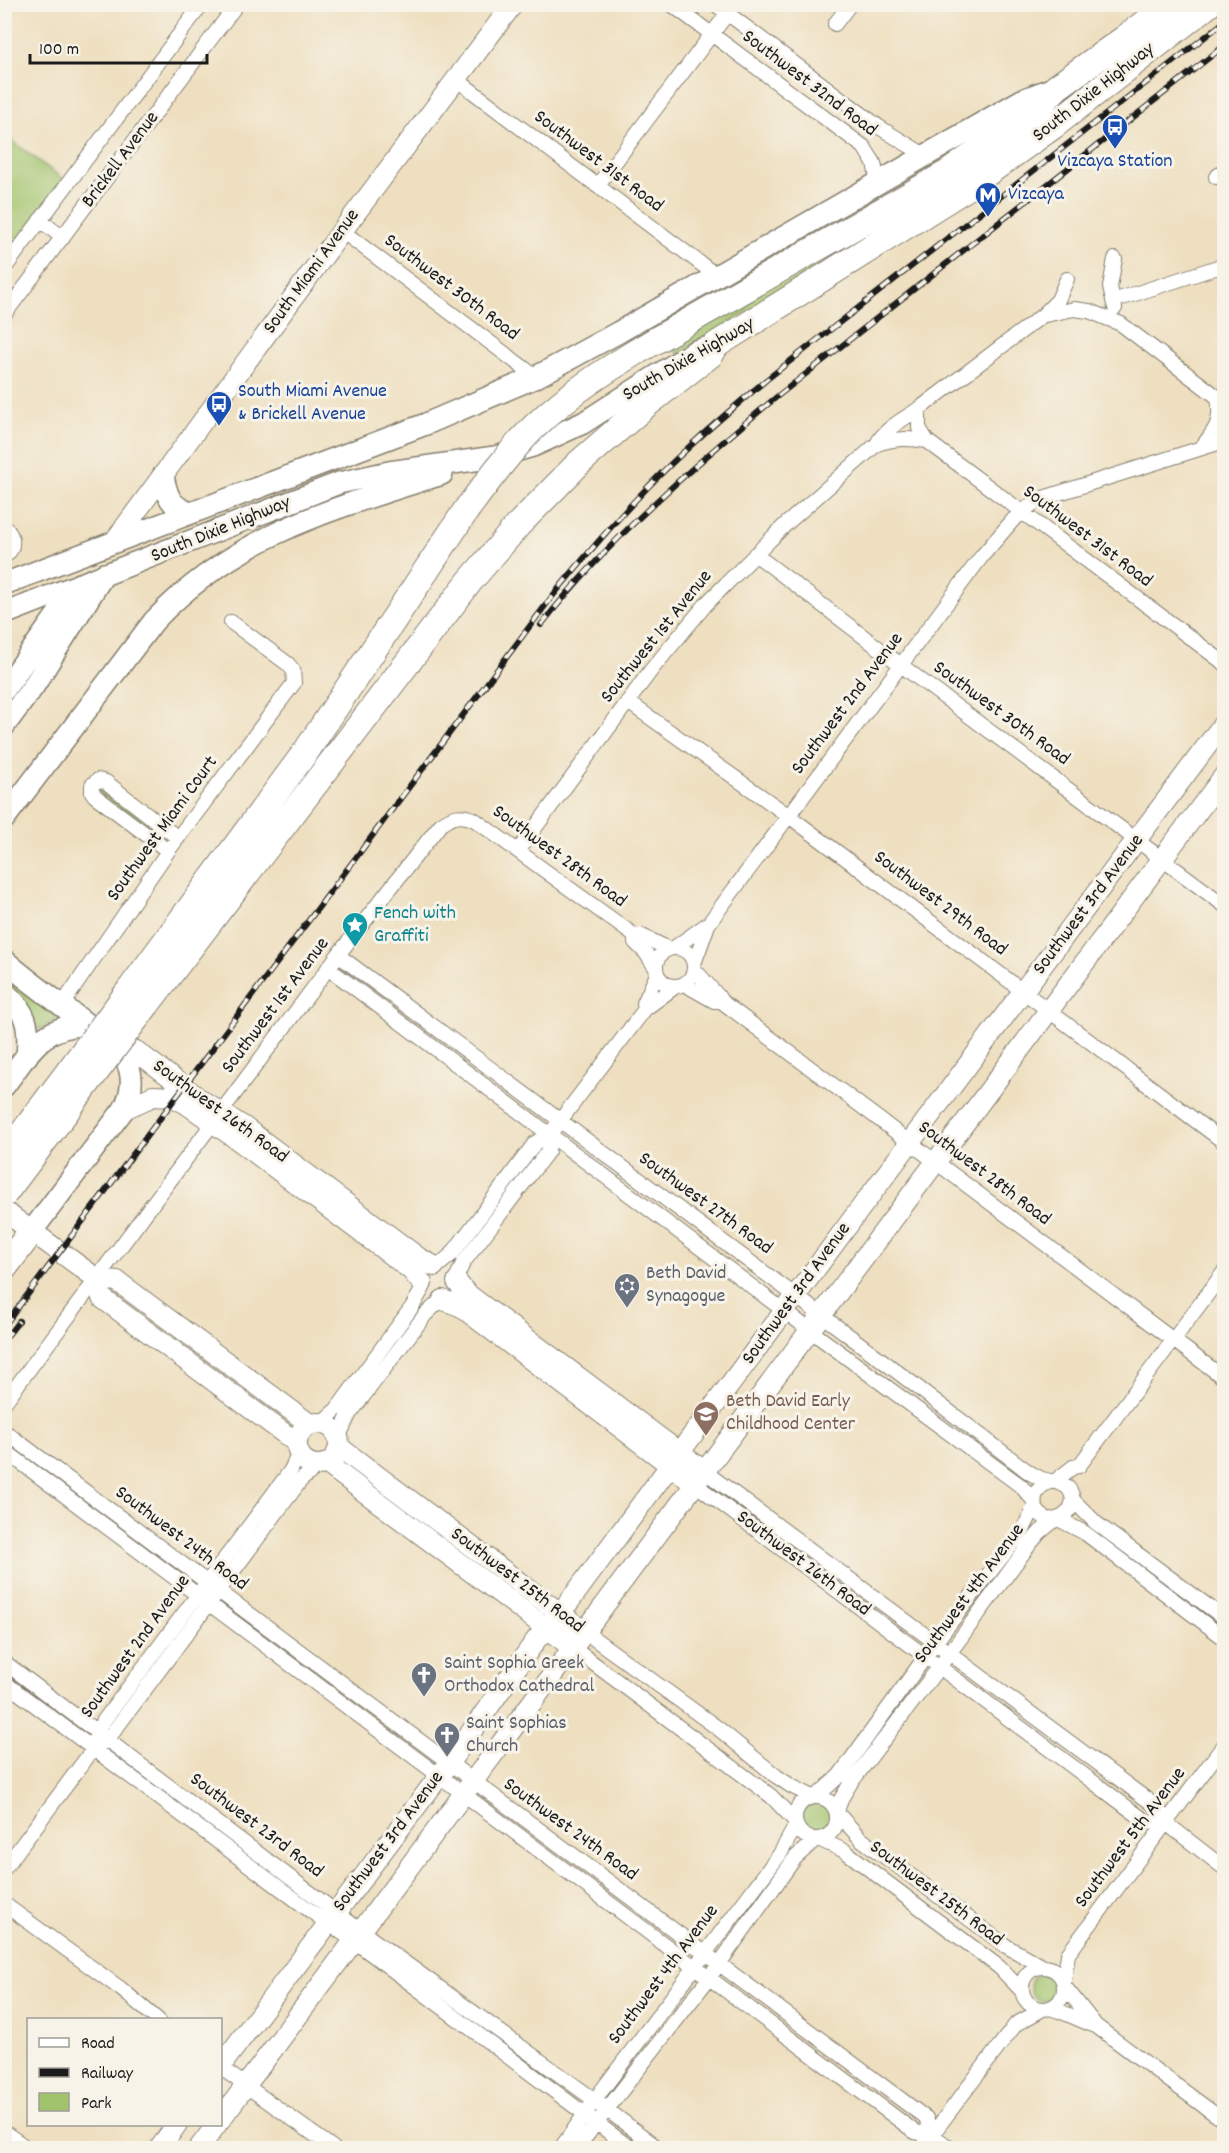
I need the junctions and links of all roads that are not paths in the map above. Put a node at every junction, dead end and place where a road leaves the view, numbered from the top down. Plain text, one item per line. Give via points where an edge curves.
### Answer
1 (201, 4) edge
2 (513, 4) edge
3 (671, 4) edge
4 (714, 4) edge
5 (850, 4) edge
6 (1168, 4) edge
7 (1209, 4) edge
8 (234, 5) edge
9 (727, 14) junction
10 (835, 24) dead end
11 (712, 34) junction
12 (456, 79) junction
13 (1057, 87) junction
14 (926, 156) junction
15 (878, 183) junction
16 (597, 186) junction
17 (40, 220) junction
18 (342, 231) junction
19 (63, 238) junction
20 (1115, 259) dead end
21 (1224, 265) edge
22 (4, 268) edge
23 (717, 276) junction
24 (1067, 279) dead end
25 (1113, 301) junction
26 (4, 315) edge
27 (1043, 315) junction
28 (1121, 324) junction
29 (716, 345) junction
30 (536, 377) junction
31 (1221, 400) edge
32 (919, 409) junction
33 (927, 441) junction
34 (1224, 441) edge
35 (877, 444) junction
36 (1201, 448) junction
37 (485, 459) junction
38 (163, 476) junction
39 (1022, 512) junction
40 (190, 513) junction
41 (4, 527) edge
42 (114, 542) junction
43 (755, 554) junction
44 (4, 557) edge
45 (103, 576) junction
46 (4, 584) edge
47 (78, 586) junction
48 (30, 604) junction
49 (4, 614) edge
50 (231, 622) dead end
51 (43, 633) junction
52 (1224, 663) edge
53 (902, 665) junction
54 (4, 690) edge
55 (628, 702) junction
56 (1224, 723) edge
57 (4, 726) edge
58 (1224, 776) edge
59 (458, 815) joint
60 (789, 816) junction
61 (4, 819) edge
62 (178, 838) junction
63 (1137, 841) junction
64 (168, 851) junction
65 (518, 851) junction
66 (1162, 859) junction
67 (1224, 904) edge
68 (709, 923) junction
69 (635, 936) junction
70 (672, 949) junction
71 (338, 955) junction
72 (4, 960) edge
73 (694, 967) junction
74 (328, 968) junction
75 (656, 971) junction
76 (680, 985) junction
77 (1024, 991) junction
78 (4, 992) edge
79 (138, 997) junction
80 (721, 1001) junction
81 (62, 1005) junction
82 (645, 1009) junction
83 (1049, 1011) junction
84 (88, 1025) junction
85 (111, 1041) junction
86 (27, 1056) junction
87 (4, 1086) edge
88 (124, 1109) junction
89 (217, 1117) junction
90 (560, 1122) junction
91 (550, 1134) junction
92 (1224, 1142) edge
93 (911, 1143) junction
94 (4, 1158) edge
95 (936, 1162) junction
96 (4, 1194) edge
97 (4, 1211) edge
98 (32, 1231) junction
99 (437, 1266) junction
100 (4, 1268) edge
101 (1224, 1272) edge
102 (97, 1279) junction
103 (456, 1281) junction
104 (422, 1286) junction
105 (442, 1300) junction
106 (791, 1304) junction
107 (816, 1323) junction
108 (1174, 1341) junction
109 (1224, 1378) edge
110 (4, 1403) edge
111 (315, 1424) junction
112 (4, 1431) edge
113 (339, 1442) junction
114 (298, 1448) junction
115 (4, 1450) edge
116 (675, 1458) junction
117 (322, 1465) junction
118 (1079, 1466) junction
119 (700, 1477) junction
120 (1052, 1482) junction
121 (1072, 1498) junction
122 (1035, 1503) junction
123 (1057, 1519) junction
124 (213, 1587) junction
125 (198, 1595) junction
126 (209, 1604) junction
127 (560, 1613) junction
128 (1224, 1618) edge
129 (546, 1629) junction
130 (585, 1632) junction
131 (1224, 1638) edge
132 (936, 1642) junction
133 (573, 1648) junction
134 (950, 1653) junction
135 (926, 1656) junction
136 (4, 1662) edge
137 (940, 1666) junction
138 (4, 1682) edge
139 (102, 1735) junction
140 (1224, 1745) edge
141 (94, 1748) junction
142 (444, 1769) junction
143 (469, 1788) junction
144 (815, 1797) junction
145 (837, 1813) junction
146 (796, 1823) junction
147 (1166, 1823) junction
148 (817, 1839) junction
149 (1224, 1868) edge
150 (4, 1869) edge
151 (4, 1904) edge
152 (332, 1917) junction
153 (358, 1936) junction
154 (704, 1953) junction
155 (1068, 1954) junction
156 (719, 1963) junction
157 (1043, 1966) junction
158 (694, 1967) junction
159 (709, 1978) junction
160 (1064, 1984) junction
161 (1022, 1993) junction
162 (1046, 2009) junction
163 (157, 2018) edge
164 (1016, 2024) junction
165 (1096, 2026) junction
166 (222, 2064) edge
167 (222, 2068) edge
168 (247, 2085) junction
169 (595, 2100) junction
170 (607, 2110) junction
171 (222, 2117) edge
172 (590, 2119) junction
173 (1224, 2121) edge
174 (176, 2126) edge
175 (216, 2126) edge
176 (4, 2132) edge
177 (932, 2135) junction
178 (27, 2148) edge
179 (159, 2148) edge
180 (199, 2148) edge
181 (333, 2148) edge
182 (561, 2148) edge
183 (577, 2148) edge
184 (630, 2148) edge
185 (658, 2148) edge
186 (922, 2148) edge
187 (950, 2148) edge

1 - 17 street, Brickell Avenue
2 - 12 main road, South Miami Avenue
3 - 11 street, Southwest 32nd Road
4 - 9 street, Southwest 32nd Road
5 - 10 street
6 - 13 highway, South Dixie Highway
7 - 29 highway, South Dixie Highway via 1053,126 966,188
8 - 19 street, Brickell Avenue
9 - 11 street
9 - 14 street, Southwest 32nd Road via 879,127
11 - 15 street, Southwest 32nd Road via 864,147 874,163
11 - 16 street
12 - 16 street, Southwest 31st Road
12 - 18 main road, South Miami Avenue
13 - 14 main road, South Dixie Highway via 1022,100
13 - 79 highway, bridge via 1031,114 948,173 658,339 593,379 551,411 513,450 466,509 382,640
14 - 15 main road, South Dixie Highway
15 - 23 main road, South Dixie Highway
16 - 23 street, Southwest 31st Road
17 - 19 street
17 - 22 street, Brickell Avenue
18 - 30 street, Southwest 30th Road
18 - 38 main road, South Miami Avenue
19 - 26 street, Brickell Avenue
20 - 25 street via 1110,287
21 - 25 street
23 - 30 main road, South Dixie Highway
24 - 27 street, Southwest 1st Avenue via 1058,300
25 - 28 street
27 - 28 street, Southwest 1st Avenue via 1074,309 1102,314
27 - 32 street, Southwest 1st Avenue
28 - 31 street
29 - 37 main road, South Dixie Highway via 695,351 569,431 526,449
29 - 79 highway via 711,354 594,449 495,550 292,811
30 - 40 main road, South Dixie Highway via 436,420
31 - 36 street via 1217,428
32 - 33 street via 919,428
32 - 35 street, Southwest 1st Avenue
33 - 35 street, Southwest 1st Avenue via 903,438
33 - 39 street, Southwest 31st Road
34 - 36 street, Southwest 2nd Avenue
35 - 43 street, Southwest 1st Avenue
36 - 39 street, Southwest 2nd Avenue via 1037,500
37 - 45 main road, South Dixie Highway via 339,483
37 - 61 main road via 288,527 249,545 206,573 154,621
38 - 40 main road via 171,502
38 - 42 main road, South Miami Avenue
39 - 52 street, Southwest 31st Road
39 - 53 street, Southwest 2nd Avenue via 989,547
40 - 42 main road, South Dixie Highway
41 - 44 street via 11,534 13,545
42 - 45 main road, South Miami Avenue
42 - 46 main road
42 - 47 main road, South Miami Avenue
43 - 53 street, Southwest 30th Road
43 - 55 street, Southwest 1st Avenue via 679,635
45 - 47 main road
45 - 57 main road, South Miami Avenue
47 - 48 main road
47 - 51 main road, South Miami Avenue
48 - 49 main road
48 - 51 main road via 44,616
50 - 62 street, Southwest Miami Court via 288,664 294,683
51 - 54 main road, South Miami Avenue
53 - 60 street, Southwest 2nd Avenue
53 - 63 street, Southwest 30th Road
55 - 60 street, Southwest 29th Road
55 - 65 street, Southwest 1st Avenue
56 - 63 main road, Southwest 3rd Avenue
58 - 66 main road, Southwest 3rd Avenue
59 - 65 street, Southwest 28th Road via 476,820
59 - 71 street, Southwest 1st Avenue via 440,825
60 - 68 street, Southwest 2nd Avenue
60 - 77 street, Southwest 29th Road
62 - 64 street, Southwest Miami Court
62 - 64 street via 105,782 98,780 92,785 95,796
63 - 66 street, Southwest 30th Road
63 - 77 main road, Southwest 3rd Avenue
64 - 81 street, Southwest Miami Court
65 - 69 street, Southwest 28th Road
66 - 67 street, Southwest 30th Road
66 - 83 main road, Southwest 3rd Avenue
68 - 70 street, Southwest 2nd Avenue
68 - 73 street, Southwest 2nd Avenue
69 - 70 street, Southwest 28th Road
69 - 75 street, Southwest 28th Road via 635,942
70 - 73 street via 689,955
70 - 75 street via 659,956
71 - 74 street, Southwest 1st Avenue
71 - 90 street, Southwest 27th Road
72 - 81 main road, Southwest 26th Road
73 - 76 street via 691,978
73 - 80 street, Southwest 28th Road
74 - 89 street, Southwest 1st Avenue
74 - 91 street, Southwest 27th Road
75 - 76 street via 666,984
75 - 82 street
76 - 80 street, Southwest 28th Road
76 - 82 street
77 - 83 street, Southwest 29th Road
77 - 93 main road, Southwest 3rd Avenue
78 - 86 main road via 25,1017
79 - 94 highway, bridge
79 - 96 highway, bridge
80 - 93 street, Southwest 28th Road
81 - 84 main road, Southwest 26th Road
82 - 90 street
83 - 92 street, Southwest 29th Road
83 - 95 main road, Southwest 3rd Avenue
84 - 85 main road, Southwest 26th Road
84 - 86 main road via 55,1030
85 - 88 main road via 124,1056 130,1072 130,1093
85 - 89 main road, Southwest 26th Road via 136,1051
86 - 87 main road
88 - 89 main road, Southwest 26th Road via 163,1095
88 - 98 main road
89 - 99 main road, Southwest 26th Road via 244,1127 419,1258
89 - 102 street, Southwest 1st Avenue
89 - 104 main road, Southwest 26th Road via 411,1270
90 - 91 street
90 - 106 street, Southwest 27th Road
91 - 99 street via 535,1143 452,1254
91 - 103 street via 548,1151 463,1263
91 - 106 street, Southwest 27th Road
93 - 95 street, Southwest 28th Road
93 - 106 main road, Southwest 3rd Avenue
95 - 107 main road, Southwest 3rd Avenue
95 - 108 street, Southwest 28th Road
97 - 98 main road
98 - 100 highway
98 - 102 main road
99 - 103 main road via 449,1268
99 - 104 main road via 424,1274
101 - 108 street
102 - 110 street, Southwest 1st Avenue
102 - 111 main road via 117,1281
102 - 114 main road via 102,1298
103 - 105 main road via 451,1295
103 - 116 main road, Southwest 26th Road via 466,1293
104 - 105 main road via 429,1297
104 - 111 street via 412,1307 337,1409
105 - 113 street via 425,1315 350,1415
105 - 116 main road, Southwest 26th Road via 460,1306
106 - 107 street, Southwest 27th Road
106 - 116 main road, Southwest 3rd Avenue
107 - 119 main road, Southwest 3rd Avenue
107 - 120 street, Southwest 27th Road via 1022,1467
107 - 122 street, Southwest 27th Road via 1021,1486
108 - 109 street, Southwest 28th Road
108 - 118 street
111 - 113 main road via 331,1428
111 - 114 main road via 300,1434
112 - 124 street, Southwest 24th Road
113 - 117 main road via 335,1457
113 - 127 main road, Southwest 25th Road
114 - 117 main road via 304,1461
114 - 124 street, Southwest 2nd Avenue via 291,1470
115 - 125 street, Southwest 24th Road
116 - 119 main road, Southwest 26th Road
116 - 127 main road, Southwest 3rd Avenue
117 - 124 street, Southwest 2nd Avenue via 302,1480
117 - 129 main road, Southwest 25th Road
118 - 120 street
118 - 121 street
119 - 130 main road, Southwest 3rd Avenue
119 - 132 street, Southwest 26th Road
119 - 135 street, Southwest 26th Road
120 - 121 street via 1067,1487
120 - 122 street via 1037,1491
121 - 123 street via 1070,1510
121 - 128 street via 1091,1519
122 - 123 street via 1041,1514
122 - 132 street, Southwest 4th Avenue via 1023,1530
123 - 131 street via 1085,1533
123 - 134 street, Southwest 4th Avenue via 1033,1540
124 - 125 street, Southwest 2nd Avenue
124 - 126 street, Southwest 2nd Avenue
124 - 142 street, Southwest 24th Road
125 - 126 street, Southwest 24th Road
125 - 139 street, Southwest 2nd Avenue
126 - 139 street, Southwest 2nd Avenue
126 - 142 street, Southwest 24th Road
127 - 129 main road, Southwest 3rd Avenue
127 - 130 main road, Southwest 25th Road
129 - 133 main road, Southwest 25th Road
129 - 142 main road, Southwest 3rd Avenue
130 - 133 main road, Southwest 3rd Avenue
130 - 144 street, Southwest 25th Road via 719,1729 776,1776
132 - 134 street, Southwest 26th Road
132 - 135 street, Southwest 4th Avenue
133 - 143 main road, Southwest 3rd Avenue
133 - 146 street, Southwest 25th Road via 771,1796
134 - 137 street, Southwest 4th Avenue
134 - 147 street, Southwest 26th Road via 1157,1807
135 - 137 street, Southwest 26th Road
135 - 144 street, Southwest 4th Avenue via 839,1776
136 - 139 street, Southwest 23rd Road
137 - 145 street, Southwest 4th Avenue via 850,1784
137 - 147 street, Southwest 26th Road via 1146,1821
138 - 141 street, Southwest 23rd Road
139 - 141 street, Southwest 2nd Avenue
139 - 152 street, Southwest 23rd Road
140 - 147 street, Southwest 5th Avenue
141 - 150 street, Southwest 2nd Avenue
141 - 152 street, Southwest 23rd Road
142 - 143 street, Southwest 24th Road
142 - 152 main road, Southwest 3rd Avenue
143 - 153 main road, Southwest 3rd Avenue
143 - 154 street, Southwest 24th Road
143 - 158 street, Southwest 24th Road
144 - 145 street via 829,1801
144 - 146 street via 799,1805
145 - 148 street via 832,1832
145 - 157 street, Southwest 25th Road via 865,1841 1006,1946
146 - 148 street via 804,1835
146 - 154 street, Southwest 4th Avenue via 780,1854
147 - 149 street, Southwest 26th Road
147 - 155 street, Southwest 5th Avenue
148 - 156 street, Southwest 4th Avenue via 792,1863
148 - 161 street, Southwest 25th Road via 845,1851 999,1967
151 - 163 street
152 - 153 street, Southwest 23rd Road
152 - 166 main road, Southwest 3rd Avenue
153 - 168 main road, Southwest 3rd Avenue
153 - 169 street, Southwest 23rd Road
153 - 172 street, Southwest 23rd Road
154 - 156 street, Southwest 24th Road
154 - 158 street, Southwest 4th Avenue
155 - 157 street, Southwest 5th Avenue
155 - 160 street, Southwest 5th Avenue
156 - 159 street, Southwest 4th Avenue
156 - 177 street, Southwest 24th Road via 926,2118
157 - 160 street via 1055,1969
157 - 161 street via 1026,1974
158 - 159 street, Southwest 24th Road
158 - 169 street, Southwest 4th Avenue
159 - 170 street, Southwest 4th Avenue
159 - 177 street, Southwest 24th Road via 915,2132
160 - 162 street via 1061,2000
160 - 165 street
161 - 162 street via 1030,2005
161 - 164 street
162 - 164 street
162 - 165 street
164 - 177 street
165 - 173 street
167 - 168 street
168 - 171 main road, Southwest 3rd Avenue
168 - 181 street
169 - 170 street, Southwest 23rd Road
169 - 172 street, Southwest 4th Avenue
170 - 172 street, Southwest 4th Avenue
170 - 185 street, Southwest 23rd Road
172 - 182 street, Southwest 4th Avenue
172 - 183 street, Southwest 4th Avenue
172 - 184 street, Southwest 23rd Road
174 - 179 main road
175 - 180 main road
176 - 178 street
177 - 186 street
177 - 187 street, Southwest 24th Road

